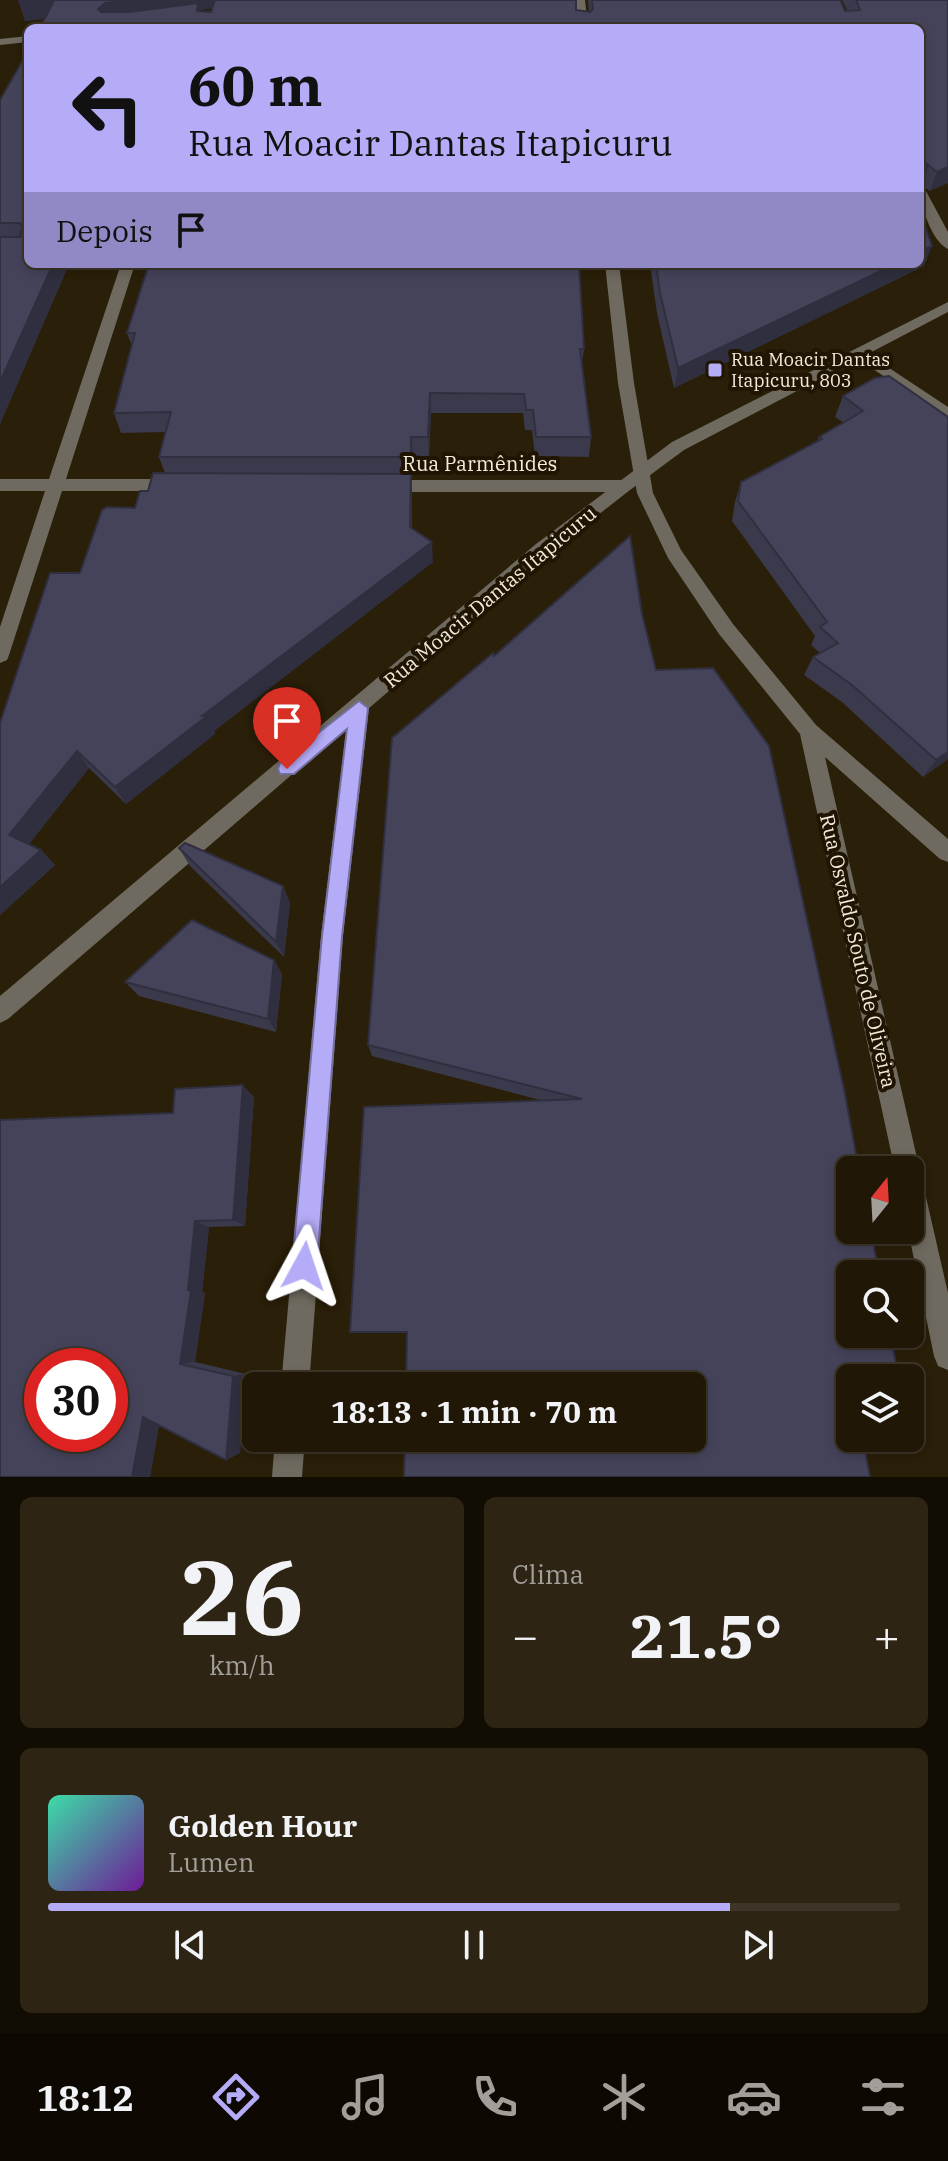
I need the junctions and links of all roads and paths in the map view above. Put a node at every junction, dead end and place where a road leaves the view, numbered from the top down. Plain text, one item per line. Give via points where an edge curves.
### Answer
1 (580, 0) edge
2 (583, 24) edge
3 (24, 39) edge
4 (0, 42) edge
5 (924, 199) edge
6 (948, 245) edge
7 (127, 268) edge
8 (612, 268) edge
9 (948, 306) edge
10 (859, 353) junction
11 (948, 415) edge
12 (642, 473) junction
13 (0, 485) edge
14 (56, 485) junction
15 (198, 485) edge
16 (372, 486) edge
17 (624, 486) junction
18 (0, 655) edge
19 (359, 708) junction
20 (809, 731) junction
21 (948, 852) edge
22 (0, 1011) edge
23 (905, 1156) edge
24 (924, 1244) edge
25 (948, 1356) edge
26 (296, 1372) edge
27 (289, 1452) edge
28 (287, 1477) edge

1 - 2 street
3 - 4 street
5 - 6 street
7 - 14 street
8 - 12 street
9 - 10 street, Rua Moacir Dantas Itapicuru
10 - 11 street
10 - 12 street, Rua Moacir Dantas Itapicuru via 678,446
12 - 17 street, Rua Moacir Dantas Itapicuru
12 - 20 street via 645,493 674,553 726,629
13 - 14 street
14 - 15 street
14 - 18 street
16 - 17 street, Rua Parmênides
17 - 19 street, Rua Moacir Dantas Itapicuru via 542,549
19 - 22 street, Rua Moacir Dantas Itapicuru
19 - 26 street via 332,936
20 - 21 street
20 - 23 street, Rua Osvaldo Souto de Oliveira
24 - 25 street
27 - 28 street

